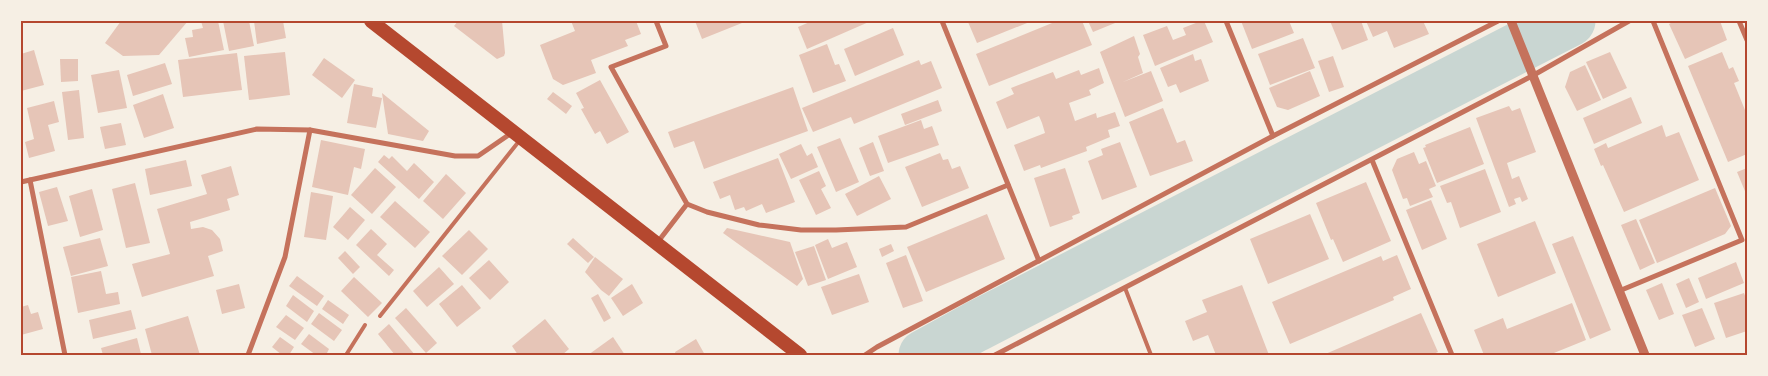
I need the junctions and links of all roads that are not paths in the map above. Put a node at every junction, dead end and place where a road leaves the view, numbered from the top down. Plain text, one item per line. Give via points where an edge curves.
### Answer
1 (372, 21) edge
2 (656, 21) edge
3 (942, 21) edge
4 (1226, 21) edge
5 (1498, 21) edge
6 (1629, 21) edge
7 (1653, 21) edge
8 (1739, 21) edge
9 (1511, 23) edge
10 (1747, 40) edge
11 (1532, 76) junction
12 (310, 130) junction
13 (517, 135) junction
14 (1273, 136) junction
15 (1372, 160) junction
16 (30, 180) junction
17 (21, 182) edge
18 (1008, 185) junction
19 (687, 204) junction
20 (657, 242) junction
21 (1039, 261) junction
22 (1125, 288) junction
23 (1619, 291) junction
24 (380, 316) dead end
25 (365, 325) dead end
26 (64, 355) edge
27 (248, 355) edge
28 (346, 355) edge
29 (800, 355) edge
30 (866, 355) edge
31 (995, 355) edge
32 (1151, 355) edge
33 (1452, 355) edge
34 (1645, 355) edge

1 - 13 highway
2 - 19 street via 666,46 611,67
3 - 18 street
4 - 14 street
5 - 14 street
6 - 11 street
7 - 23 street via 1742,240
8 - 10 street
9 - 11 street
11 - 15 street
11 - 23 street
12 - 13 street via 455,156 478,156
12 - 16 street via 257,129
12 - 27 street via 284,256
13 - 20 highway
13 - 24 lane
14 - 21 street
15 - 22 street
15 - 33 street
16 - 17 street
16 - 26 street
18 - 19 street via 906,227 801,230 759,225
18 - 21 street
19 - 20 street
20 - 29 highway
21 - 30 street
22 - 31 street
22 - 32 lane
23 - 34 street
25 - 28 lane

